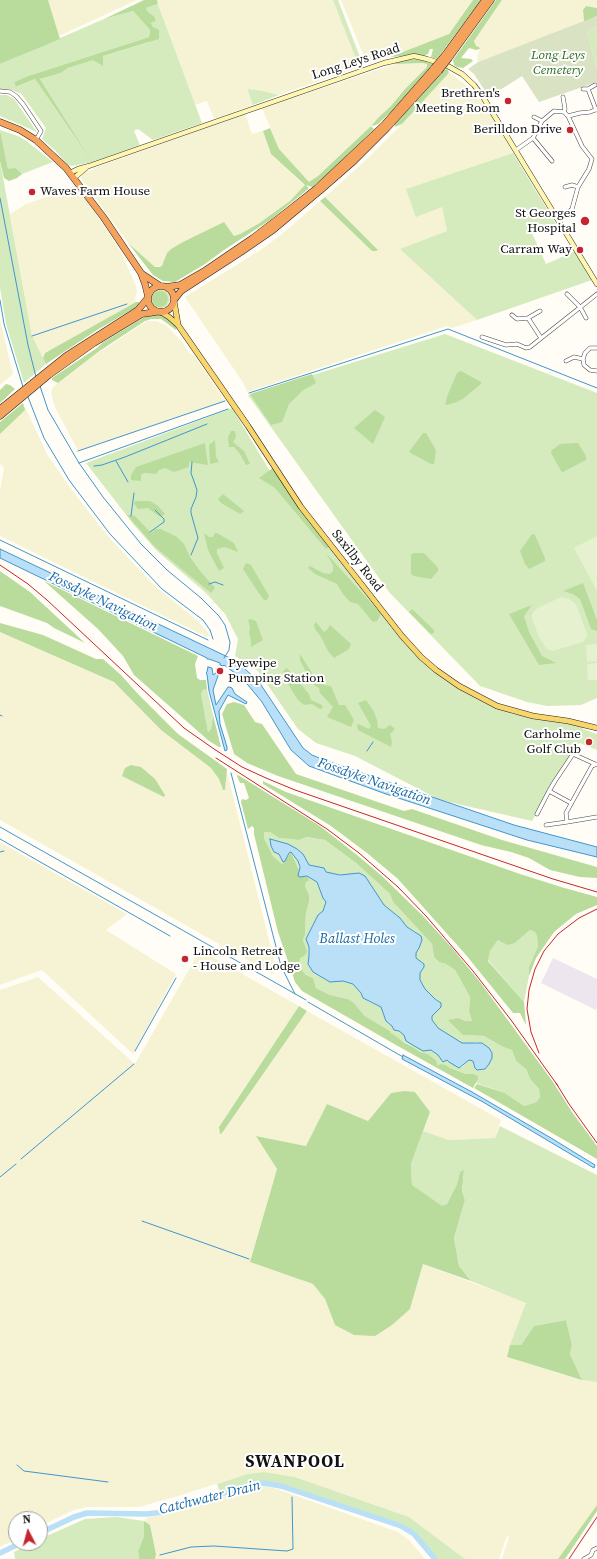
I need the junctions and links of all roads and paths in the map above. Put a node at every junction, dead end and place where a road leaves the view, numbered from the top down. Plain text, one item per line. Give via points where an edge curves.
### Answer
1 (485, 0) edge
2 (491, 0) edge
3 (447, 56) junction
4 (436, 69) junction
5 (595, 85) dead end
6 (583, 89) dead end
7 (588, 89) junction
8 (0, 91) edge
9 (563, 97) dead end
10 (597, 110) edge
11 (564, 112) junction
12 (568, 116) junction
13 (534, 117) dead end
14 (542, 121) junction
15 (0, 122) edge
16 (534, 138) junction
17 (36, 140) junction
18 (516, 150) junction
19 (597, 157) edge
20 (592, 159) junction
21 (552, 161) dead end
22 (72, 175) junction
23 (564, 187) dead end
24 (578, 187) junction
25 (559, 221) junction
26 (141, 273) junction
27 (597, 284) edge
28 (163, 287) junction
29 (567, 294) dead end
30 (597, 294) edge
31 (148, 297) junction
32 (174, 300) junction
33 (580, 308) junction
34 (540, 311) dead end
35 (159, 312) junction
36 (512, 314) dead end
37 (528, 318) junction
38 (586, 318) dead end
39 (178, 325) junction
40 (482, 337) dead end
41 (541, 338) junction
42 (597, 348) edge
43 (583, 358) junction
44 (566, 360) dead end
45 (597, 371) edge
46 (48, 373) junction
47 (17, 398) junction
48 (0, 409) edge
49 (0, 416) edge
50 (597, 728) edge
51 (596, 764) edge
52 (549, 791) junction
53 (571, 804) junction
54 (537, 814) dead end
55 (597, 817) edge
56 (567, 822) junction
57 (546, 825) dead end
58 (597, 1548) edge
59 (584, 1559) edge

1 - 3 highway
2 - 3 highway
3 - 4 highway, bridge
4 - 28 highway via 373,135 317,188 206,270 180,284
4 - 32 highway via 387,128 354,161 273,230 181,291
5 - 7 street
6 - 7 street
7 - 10 street
8 - 17 street via 10,92 23,104 42,131
9 - 11 street
10 - 12 street
11 - 12 street
11 - 14 street via 554,111
12 - 20 street via 582,146
13 - 14 street
14 - 16 street
15 - 17 highway
16 - 18 street
16 - 21 street
17 - 22 highway
18 - 22 street, Long Leys Road via 474,85 446,65 414,56 384,62 89,166
18 - 25 street, Long Leys Road
19 - 20 street
20 - 24 street
22 - 26 highway
23 - 24 street
24 - 25 street via 572,209
25 - 27 street, Long Leys Road
26 - 28 highway
26 - 31 highway
28 - 31 highway via 152,289
28 - 32 highway via 171,292
29 - 33 street
30 - 33 street
31 - 35 highway via 150,308
31 - 46 highway via 138,310 91,339
32 - 35 highway via 169,309
32 - 39 main road, Saxilby Road
33 - 38 street
33 - 41 street
34 - 37 street
35 - 39 main road, Saxilby Road
35 - 46 highway via 145,312
36 - 37 street via 517,319
37 - 41 street
39 - 50 main road, Saxilby Road via 301,507 402,636 422,657 445,677 492,704 533,716
40 - 41 street via 526,348
42 - 43 street via 590,348
43 - 44 street
43 - 45 street via 584,365 590,370
46 - 47 highway
47 - 48 highway
47 - 49 highway
51 - 52 street via 572,754
51 - 53 street
52 - 53 street
52 - 54 street
53 - 56 street via 566,813
55 - 56 street
56 - 57 street
58 - 59 street

